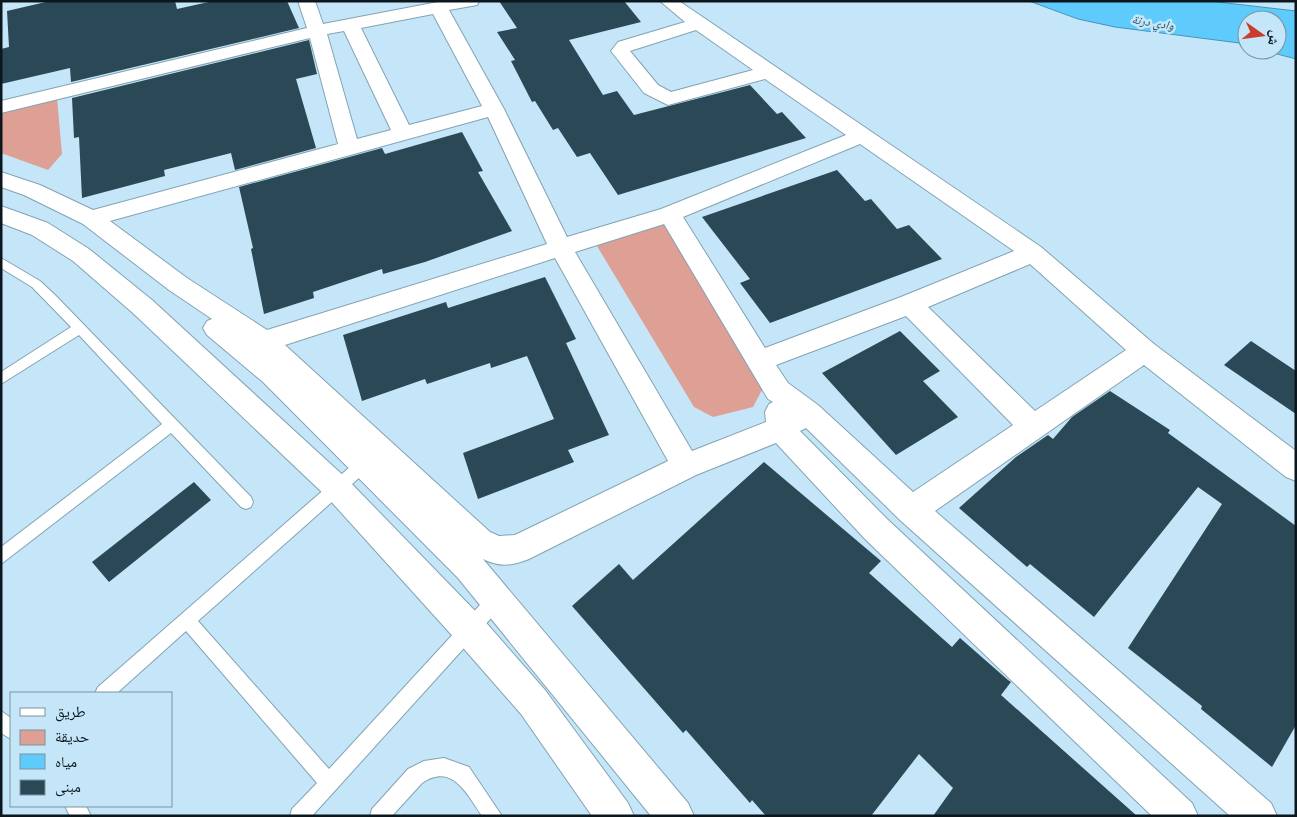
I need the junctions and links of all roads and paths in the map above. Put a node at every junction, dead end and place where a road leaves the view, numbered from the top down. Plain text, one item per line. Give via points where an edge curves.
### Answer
1 (306, 1) edge
2 (471, 1) edge
3 (668, 1) edge
4 (439, 8) junction
5 (350, 24) junction
6 (698, 24) junction
7 (317, 31) junction
8 (768, 72) junction
9 (1, 107) edge
10 (494, 109) junction
11 (404, 133) junction
12 (862, 136) junction
13 (349, 148) junction
14 (1, 179) edge
15 (1, 191) edge
16 (1, 214) edge
17 (669, 214) junction
18 (90, 218) junction
19 (562, 248) junction
20 (1033, 252) junction
21 (1, 262) edge
22 (910, 304) junction
23 (80, 328) junction
24 (264, 341) junction
25 (1145, 351) junction
26 (759, 362) junction
27 (1, 379) edge
28 (778, 391) junction
29 (808, 413) junction
30 (172, 424) junction
31 (1033, 427) junction
32 (780, 429) junction
33 (364, 464) junction
34 (686, 466) junction
35 (1296, 468) edge
36 (336, 488) junction
37 (246, 502) dead end
38 (911, 510) junction
39 (1, 557) edge
40 (496, 600) junction
41 (187, 620) junction
42 (470, 630) junction
43 (105, 692) edge
44 (1, 720) edge
45 (10, 729) edge
46 (329, 782) junction
47 (299, 816) edge
48 (379, 816) edge
49 (493, 816) edge
50 (615, 816) edge
51 (675, 816) edge
52 (1178, 816) edge
53 (1258, 816) edge

1 - 7 street
2 - 4 street
3 - 6 street
4 - 5 street
4 - 10 street
5 - 7 street
5 - 11 street
6 - 8 street
6 - 8 street via 624,46 620,51 651,89 668,99
7 - 9 street
7 - 13 street
8 - 12 street
10 - 11 street
10 - 19 street
11 - 13 street
12 - 17 street
12 - 20 street
13 - 18 street
14 - 18 street
15 - 33 street via 30,199 104,238 272,374
16 - 36 street via 40,229 81,255 143,307
17 - 19 street
17 - 26 street
18 - 24 street via 178,284
19 - 24 street
19 - 34 street
20 - 22 street
20 - 25 street
21 - 23 lane via 36,284
22 - 26 street
22 - 31 street
23 - 27 lane
23 - 30 lane
24 - 34 street via 479,542 498,551 518,550
25 - 31 street
25 - 35 street
26 - 28 street
28 - 29 street
28 - 32 street
29 - 32 street
29 - 38 street
30 - 37 lane
30 - 39 lane
31 - 38 street
32 - 34 street
32 - 52 street via 876,529
33 - 36 lane
33 - 40 street via 469,567
36 - 41 lane
36 - 42 street
38 - 53 street
40 - 42 lane
40 - 51 street
41 - 43 lane
41 - 46 lane
42 - 46 lane
42 - 50 street via 533,702
44 - 45 lane
46 - 47 lane
48 - 49 lane via 415,776 429,769 444,767 463,773

